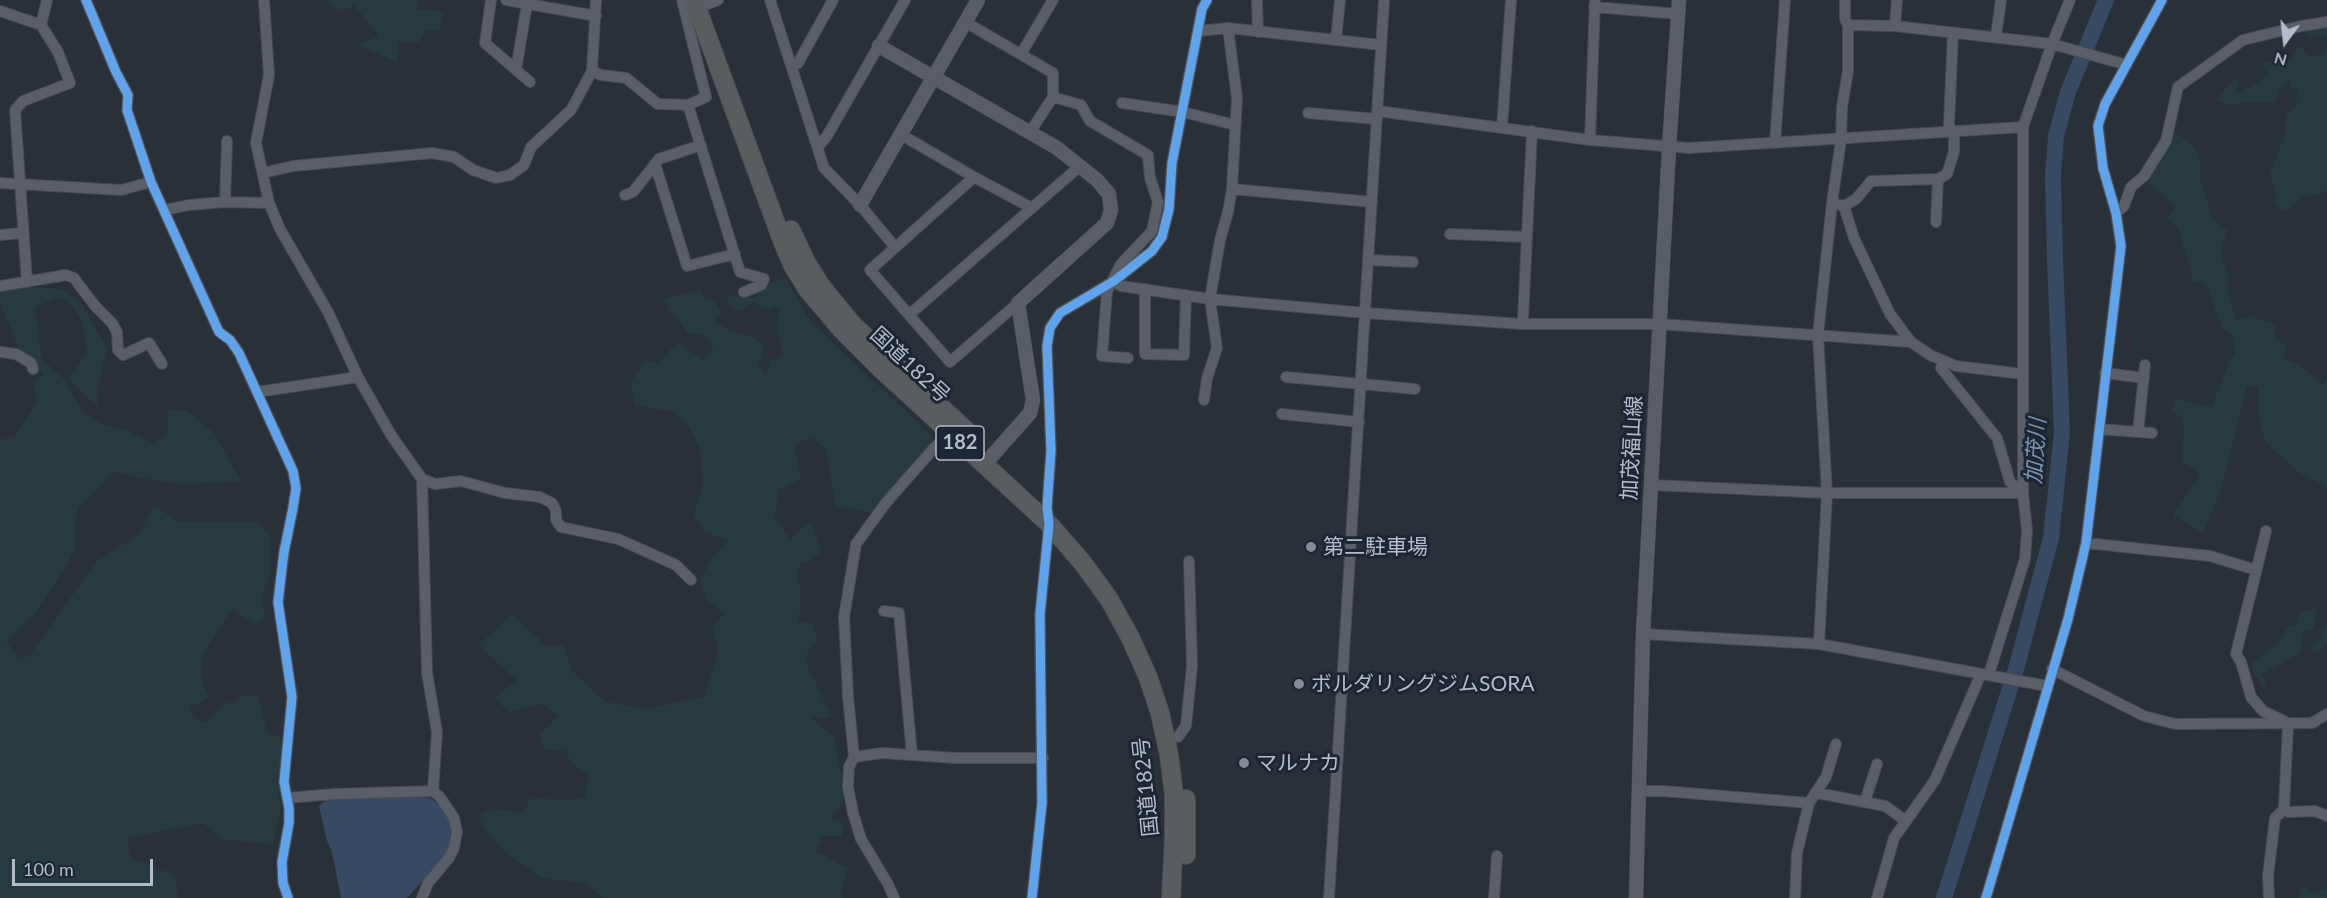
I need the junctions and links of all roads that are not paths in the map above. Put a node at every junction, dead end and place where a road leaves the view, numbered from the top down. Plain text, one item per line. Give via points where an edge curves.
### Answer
1 (47, 0) edge
2 (86, 0) edge
3 (264, 0) edge
4 (491, 0) edge
5 (506, 0) edge
6 (596, 0) edge
7 (682, 0) edge
8 (770, 0) edge
9 (833, 0) edge
10 (905, 0) edge
11 (978, 0) edge
12 (1053, 0) edge
13 (1207, 0) edge
14 (1257, 0) edge
15 (1341, 0) edge
16 (1384, 0) edge
17 (1511, 0) edge
18 (1785, 0) edge
19 (1845, 0) edge
20 (1897, 0) edge
21 (2001, 0) edge
22 (2070, 0) edge
23 (2163, 0) edge
24 (707, 1) edge
25 (1594, 3) edge
26 (527, 4) junction
27 (1679, 7) edge
28 (0, 11) edge
29 (596, 16) junction
30 (965, 22) junction
31 (2327, 22) edge
32 (41, 25) junction
33 (1848, 25) junction
34 (1895, 26) junction
35 (1228, 28) junction
36 (1198, 31) junction
37 (1258, 32) junction
38 (1953, 33) junction
39 (1996, 36) junction
40 (1336, 40) junction
41 (2054, 44) junction
42 (1381, 45) junction
43 (879, 46) junction
44 (1022, 54) junction
45 (2127, 65) junction
46 (792, 67) junction
47 (516, 70) junction
48 (592, 71) junction
49 (933, 77) junction
50 (530, 82) dead end
51 (1053, 97) junction
52 (1122, 103) dead end
53 (688, 105) junction
54 (1183, 112) junction
55 (1308, 112) dead end
56 (1377, 115) junction
57 (1235, 125) junction
58 (1502, 127) junction
59 (2023, 127) junction
60 (1532, 131) junction
61 (1030, 132) junction
62 (1951, 132) junction
63 (900, 134) junction
64 (1590, 140) junction
65 (1841, 140) junction
66 (227, 141) dead end
67 (1775, 142) junction
68 (701, 145) junction
69 (818, 147) junction
70 (1669, 148) junction
71 (655, 164) junction
72 (1080, 166) junction
73 (264, 173) junction
74 (974, 177) junction
75 (1938, 180) junction
76 (151, 182) junction
77 (0, 183) edge
78 (19, 184) junction
79 (1232, 189) junction
80 (625, 195) dead end
81 (225, 202) junction
82 (1372, 202) junction
83 (269, 203) junction
84 (1832, 203) junction
85 (860, 205) junction
86 (1844, 206) junction
87 (1032, 208) junction
88 (165, 210) junction
89 (2116, 213) junction
90 (1936, 222) dead end
91 (22, 232) junction
92 (1450, 234) dead end
93 (0, 235) edge
94 (1527, 237) junction
95 (895, 247) junction
96 (735, 254) junction
97 (1369, 260) junction
98 (1413, 262) dead end
99 (1114, 281) junction
100 (27, 282) junction
101 (0, 286) edge
102 (1145, 290) junction
103 (744, 292) dead end
104 (1186, 295) junction
105 (1210, 298) junction
106 (1018, 303) junction
107 (1366, 314) junction
108 (909, 315) junction
109 (1521, 324) junction
110 (1659, 324) junction
111 (1818, 335) junction
112 (1911, 342) junction
113 (0, 352) edge
114 (1128, 358) dead end
115 (1943, 362) junction
116 (162, 364) dead end
117 (2145, 366) dead end
118 (33, 369) dead end
119 (2105, 373) junction
120 (2023, 374) junction
121 (358, 377) junction
122 (1286, 377) dead end
123 (2144, 378) junction
124 (1362, 384) junction
125 (1415, 389) dead end
126 (257, 392) junction
127 (1204, 399) dead end
128 (1282, 414) dead end
129 (1359, 422) junction
130 (954, 428) junction
131 (2099, 429) junction
132 (2138, 432) junction
133 (2152, 433) dead end
134 (988, 460) junction
135 (422, 479) junction
136 (1651, 485) junction
137 (1827, 493) junction
138 (2023, 493) junction
139 (1048, 516) junction
140 (2266, 531) dead end
141 (2086, 543) junction
142 (1189, 561) dead end
143 (2256, 570) junction
144 (691, 580) dead end
145 (884, 611) dead end
146 (1643, 634) junction
147 (1819, 644) junction
148 (2052, 669) junction
149 (1985, 674) junction
150 (2047, 686) junction
151 (2327, 714) edge
152 (2288, 724) junction
153 (1178, 737) junction
154 (1836, 744) dead end
155 (912, 755) junction
156 (854, 757) junction
157 (1043, 758) junction
158 (1877, 764) dead end
159 (433, 791) junction
160 (1639, 791) junction
161 (1817, 793) junction
162 (288, 798) junction
163 (1865, 801) junction
164 (1809, 803) junction
165 (2284, 809) junction
166 (2327, 816) edge
167 (1906, 821) junction
168 (1497, 856) dead end
169 (288, 898) edge
170 (422, 898) edge
171 (894, 898) edge
172 (1032, 898) edge
173 (1171, 898) edge
174 (1184, 898) edge
175 (1329, 898) edge
176 (1494, 898) edge
177 (1636, 898) edge
178 (1795, 898) edge
179 (1877, 898) edge
180 (1986, 898) edge
181 (2269, 898) edge

1 - 32 street
2 - 76 street via 128,95 127,110
3 - 73 street via 270,60 256,143
4 - 47 street via 485,43
5 - 26 street
6 - 29 street
7 - 53 street via 706,97
8 - 46 street
9 - 46 street via 798,63
10 - 43 street
11 - 30 main road
12 - 44 street
13 - 36 street
14 - 37 street
15 - 40 street
16 - 42 street
17 - 58 street
18 - 67 street
19 - 33 street
20 - 34 street
21 - 39 street
22 - 41 street
23 - 45 street
24 - 130 highway, 国道182号 / 182 via 806,262 852,324
25 - 27 street
25 - 64 street
26 - 29 street
26 - 47 street
27 - 70 main road, 加茂福山線
28 - 32 street
29 - 48 street
30 - 44 street
30 - 49 main road
31 - 89 street via 2243,40 2178,87 2166,141
32 - 78 street via 58,52 70,83 18,104 15,110
33 - 34 street
33 - 65 street
34 - 38 street
35 - 36 street
35 - 37 street
35 - 57 street via 1237,98
36 - 54 street
37 - 40 street
38 - 39 street
38 - 62 street
39 - 41 street
40 - 42 street
41 - 45 street
41 - 59 street
42 - 56 street
43 - 49 main road
43 - 69 street
44 - 51 street via 1053,73
45 - 89 street via 2105,104 2098,126 2103,168
46 - 69 street
47 - 50 street
48 - 53 street via 626,78 658,104
48 - 73 street via 571,110 531,147 524,165 510,175 496,178 473,170 454,157 432,153 293,166
49 - 61 main road
49 - 63 main road
51 - 61 street
51 - 99 street via 1081,105 1090,121 1148,155 1158,202 1152,231 1121,264
52 - 54 street
53 - 68 street
54 - 57 street
54 - 99 street via 1162,237
55 - 56 street
56 - 58 street
56 - 82 street
57 - 79 street
58 - 60 street
59 - 62 street
59 - 120 street
60 - 64 street
60 - 94 street
61 - 72 main road
62 - 65 street
62 - 75 street via 1953,159 1947,174
63 - 74 street
63 - 85 main road
64 - 70 street
65 - 67 street
65 - 84 street
66 - 81 street
67 - 70 street
68 - 71 street via 659,159
68 - 96 street
69 - 85 street via 824,168
70 - 110 main road, 加茂福山線
71 - 80 street via 633,192
71 - 96 street via 687,266
72 - 87 street
72 - 106 main road via 1109,194 1111,210 1107,223
73 - 83 street
74 - 87 street
74 - 95 street
75 - 86 street via 1871,181 1856,199
75 - 90 street
76 - 78 street via 121,190
76 - 88 street
77 - 78 street
78 - 91 street
79 - 82 street
79 - 105 street
81 - 83 street
81 - 88 street
82 - 97 street
83 - 121 street
84 - 86 street
84 - 111 street
85 - 95 street
86 - 112 street via 1854,238 1890,314
87 - 108 street
88 - 126 street via 219,332 239,353
89 - 119 street via 2121,246
91 - 93 street
91 - 100 street
92 - 94 street
94 - 109 street
95 - 108 street via 870,270
96 - 103 street via 740,272 764,279 761,285
97 - 98 street
97 - 107 street
99 - 102 street
99 - 114 street via 1107,291 1102,356
99 - 139 street via 1060,313 1050,328
100 - 101 street
100 - 116 street via 66,275 74,278 112,323 118,350 123,355 149,343
102 - 104 street
102 - 104 street via 1145,354 1184,356
104 - 105 street
105 - 107 street
105 - 127 street via 1217,348
106 - 108 street via 950,362
106 - 134 main road via 1033,400 1030,413
107 - 109 street
107 - 124 street
109 - 110 street
110 - 111 street
110 - 136 main road, 加茂福山線
111 - 112 street
111 - 137 street
112 - 115 street
113 - 118 street via 16,354 31,363
115 - 120 street
115 - 138 street via 1941,368 1997,438 2010,483
117 - 123 street
119 - 123 street
119 - 131 street
120 - 138 street
121 - 126 street
121 - 135 street
122 - 124 street
123 - 132 street
124 - 125 street
124 - 129 street
126 - 162 street via 285,450 296,489 278,602 292,697 284,782
128 - 129 street
129 - 175 street
130 - 134 highway, 国道182号 / 182
130 - 156 street via 885,504 856,544 844,617
131 - 132 street
131 - 141 street
132 - 133 street
134 - 139 highway, 国道182号 / 182
135 - 144 street via 435,484 461,481 505,493 540,497 552,503 561,527 626,542 676,565
135 - 159 street via 427,661 437,732
136 - 137 street
136 - 146 main road, 加茂福山線
137 - 138 street
137 - 147 street
138 - 149 street via 2025,559
139 - 153 highway, 国道182号 / 182 via 1092,557 1140,629
139 - 157 street via 1040,614
139 - 173 highway, 国道182号 / 182 via 1108,599 1157,704 1174,795
140 - 143 street
141 - 143 street via 2210,556
141 - 148 street
142 - 153 street via 1192,666 1186,726
143 - 152 street via 2236,654 2251,698 2263,711
145 - 155 street via 899,613
146 - 147 street
146 - 160 main road, 加茂福山線
147 - 149 street
148 - 150 street
148 - 152 street via 2144,716 2175,724
149 - 150 street
149 - 167 street via 1935,780
150 - 180 street
151 - 152 street via 2312,723
152 - 165 street
153 - 174 highway, 国道182号 / 182 via 1187,830
154 - 161 street
155 - 156 street via 882,753
155 - 157 street
156 - 171 street via 848,787 853,813 861,839
157 - 172 street
158 - 163 street
159 - 162 street
159 - 170 street via 454,818 457,832 449,858
160 - 164 street
160 - 177 main road, 加茂福山線
161 - 163 street
161 - 164 street
162 - 169 street via 289,823 282,862
163 - 167 street via 1886,806
164 - 178 street via 1797,853
165 - 166 street
165 - 181 street via 2275,818
167 - 179 street via 1894,838
168 - 176 street

